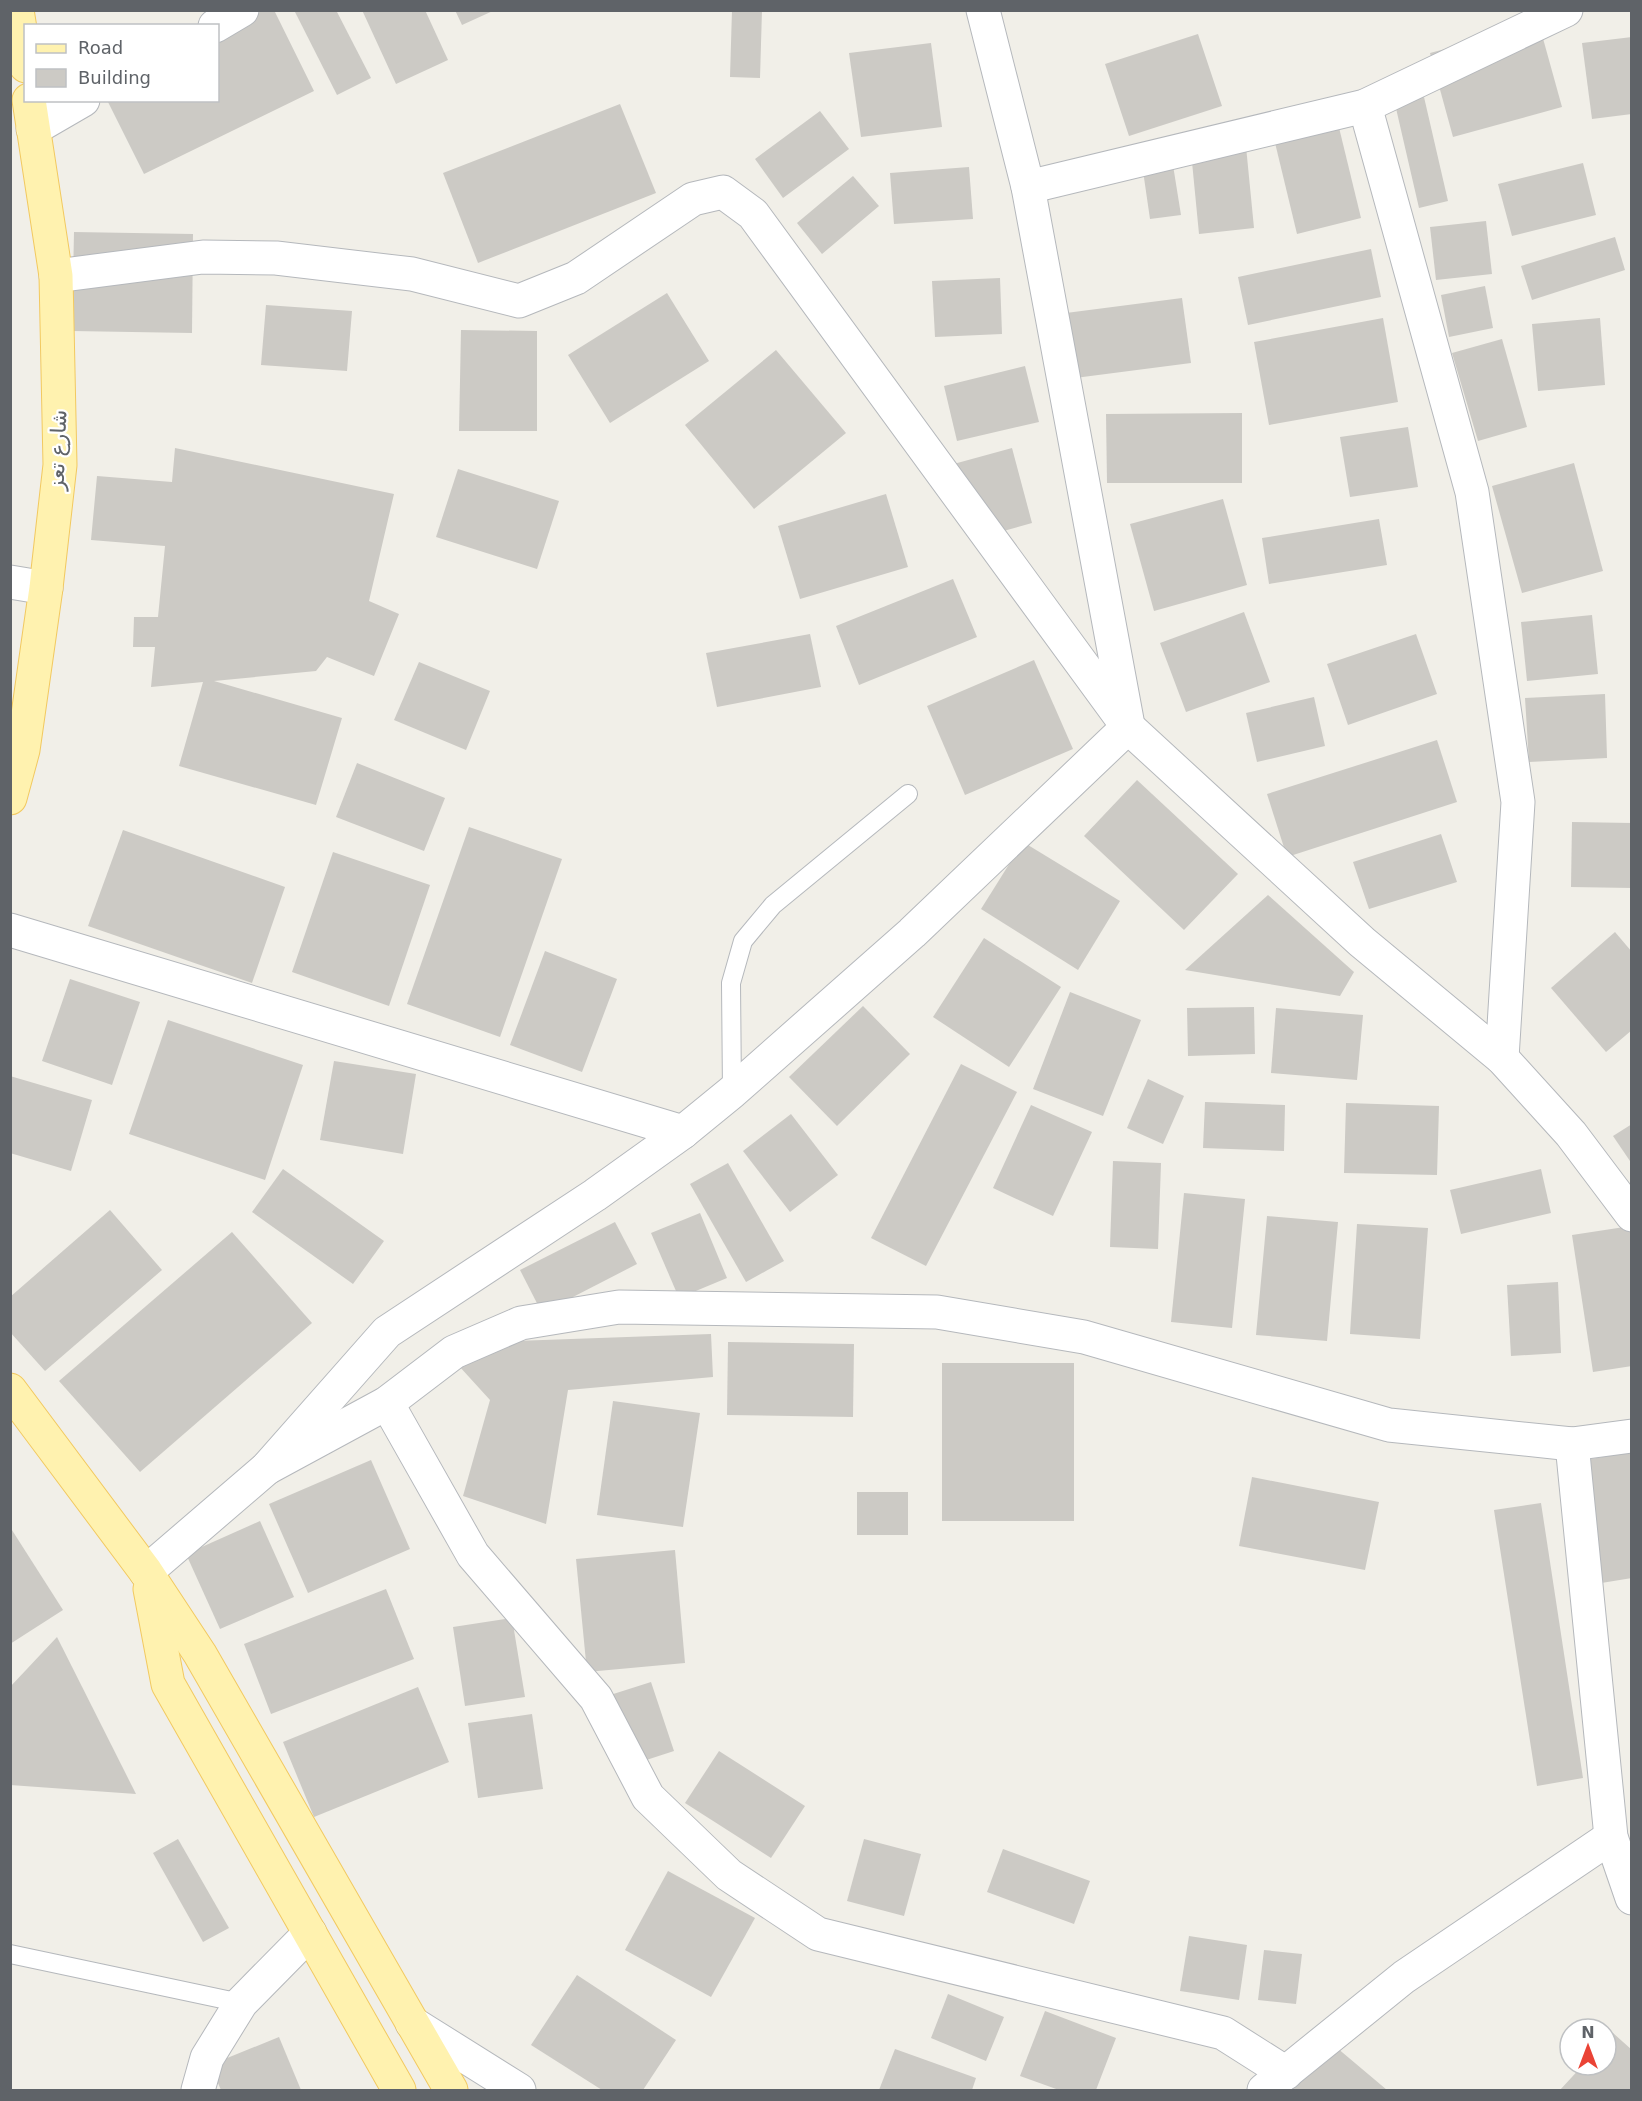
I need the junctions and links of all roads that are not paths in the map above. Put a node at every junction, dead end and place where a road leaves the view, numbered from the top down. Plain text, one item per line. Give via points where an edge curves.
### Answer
1 (18, 10) edge
2 (242, 10) edge
3 (983, 10) edge
4 (1566, 10) edge
5 (218, 24) edge
6 (24, 52) edge
7 (76, 102) edge
8 (1365, 106) junction
9 (31, 115) edge
10 (1028, 187) junction
11 (56, 276) junction
12 (10, 582) edge
13 (46, 588) junction
14 (1128, 727) junction
15 (908, 794) dead end
16 (10, 798) edge
17 (10, 930) edge
18 (1502, 1058) junction
19 (732, 1092) junction
20 (683, 1132) junction
21 (1632, 1215) edge
22 (10, 1390) edge
23 (387, 1402) junction
24 (1632, 1436) edge
25 (1572, 1444) junction
26 (267, 1468) junction
27 (146, 1572) junction
28 (1611, 1837) junction
29 (1632, 1898) edge
30 (310, 1934) junction
31 (10, 1954) edge
32 (241, 2003) junction
33 (412, 2023) junction
34 (1275, 2082) edge
35 (198, 2091) edge
36 (399, 2091) edge
37 (451, 2091) edge
38 (519, 2091) edge

1 - 6 main road
2 - 5 street
3 - 10 street
4 - 8 street
7 - 9 street
8 - 10 street
8 - 18 street via 1472,492 1518,802
9 - 11 main road, شارع تعز
10 - 14 street
11 - 13 main road, شارع تعز via 60,465
11 - 14 street via 203,257 276,258 412,274 519,301 576,278 693,199 723,192 753,214
12 - 13 street
13 - 16 main road, شارع تعز via 23,750
14 - 18 street via 1362,942
14 - 19 street via 912,933
15 - 19 lane via 773,905 743,941 731,983
17 - 20 street
18 - 21 street via 1571,1134
19 - 20 street
20 - 26 street via 596,1195 387,1332
22 - 27 main road
23 - 25 street via 454,1352 521,1323 619,1307 937,1312 1084,1337 1389,1425
23 - 26 street
23 - 34 street via 473,1555 596,1698 648,1797 729,1875 818,1934 1223,2033
24 - 25 street
25 - 28 street
26 - 27 street
27 - 30 main road via 168,1684
27 - 33 main road via 200,1654
28 - 29 street
28 - 34 street via 1404,1977
30 - 32 street
30 - 36 main road
31 - 32 lane
32 - 35 street via 207,2058
33 - 37 main road
33 - 38 street

